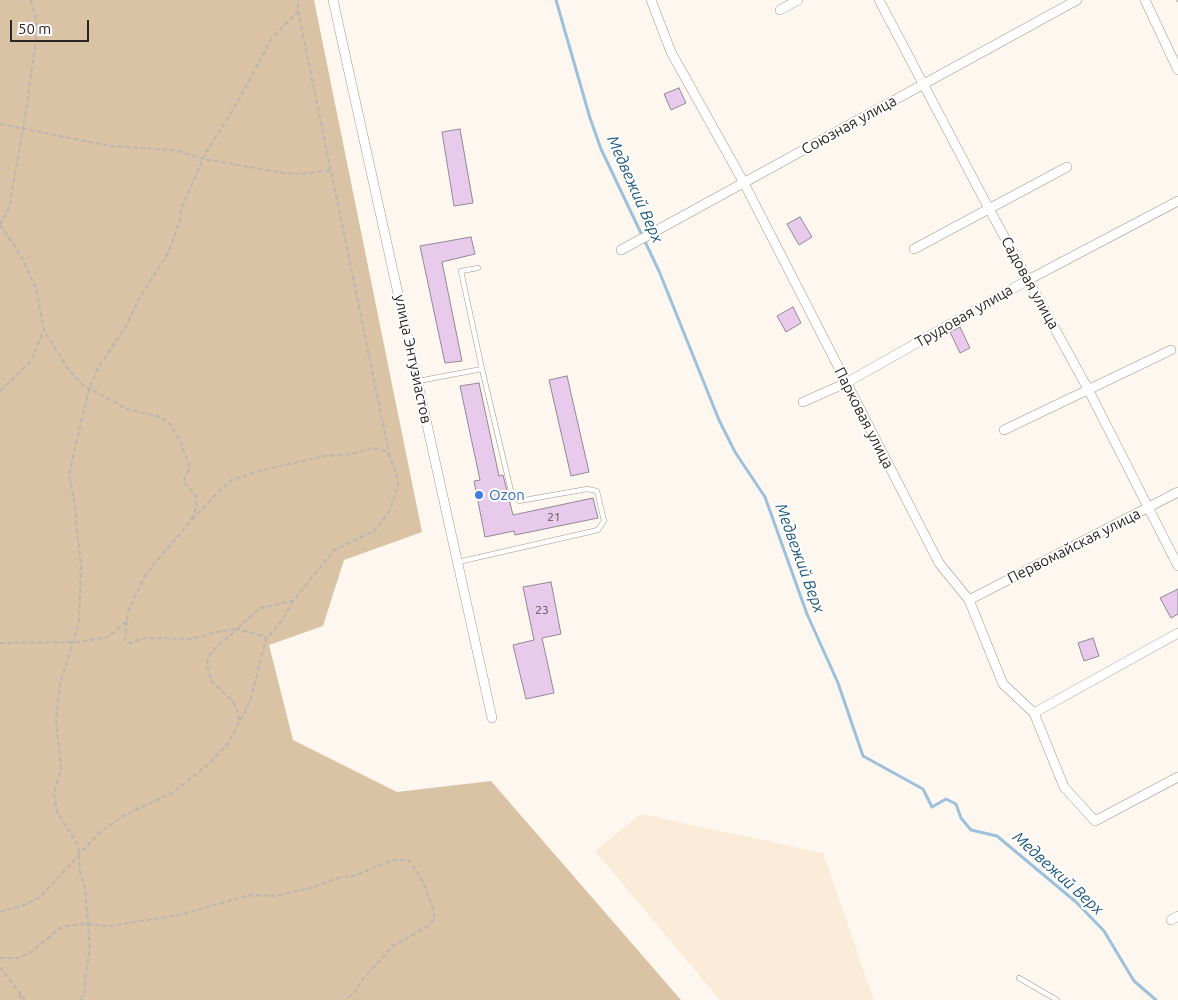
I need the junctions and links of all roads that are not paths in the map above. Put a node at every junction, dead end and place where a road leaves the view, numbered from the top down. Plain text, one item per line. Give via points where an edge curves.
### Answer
1 (333, 0) edge
2 (651, 0) edge
3 (798, 0) edge
4 (879, 0) edge
5 (1077, 0) edge
6 (1145, 0) edge
7 (780, 10) dead end
8 (1178, 70) edge
9 (924, 85) junction
10 (1067, 167) dead end
11 (744, 182) junction
12 (1178, 201) edge
13 (988, 207) junction
14 (914, 249) dead end
15 (621, 250) dead end
16 (478, 268) dead end
17 (1028, 280) junction
18 (1171, 350) dead end
19 (482, 369) junction
20 (418, 381) junction
21 (846, 383) junction
22 (1088, 389) junction
23 (803, 402) dead end
24 (1004, 430) dead end
25 (1178, 492) edge
26 (1147, 509) junction
27 (458, 562) junction
28 (1178, 566) edge
29 (970, 600) junction
30 (1178, 633) edge
31 (1034, 712) junction
32 (492, 718) dead end
33 (1178, 778) edge
34 (1019, 978) dead end
35 (1058, 1000) edge

1 - 20 street, улица Энтузиастов
2 - 11 street, Парковая улица via 671,52
3 - 7 street
4 - 9 street, Садовая улица
5 - 9 street, Союзная улица
6 - 8 street
9 - 11 street, Союзная улица
9 - 13 street, Садовая улица
10 - 13 street
11 - 15 street, Союзная улица
11 - 21 street, Парковая улица
12 - 17 street, Трудовая улица
13 - 14 street
13 - 17 street, Садовая улица
16 - 19 lane via 461,272
17 - 21 street, Трудовая улица
17 - 22 street, Садовая улица
18 - 22 street
19 - 20 lane
19 - 27 lane via 511,491 515,496 520,501 587,489 597,491 604,521 598,530
20 - 27 street, улица Энтузиастов
21 - 23 street, Трудовая улица
21 - 29 street, Парковая улица via 939,563
22 - 24 street
22 - 26 street, Садовая улица
25 - 26 street, Первомайская улица
26 - 28 street, Садовая улица
26 - 29 street, Первомайская улица
27 - 32 street, улица Энтузиастов
29 - 31 street, Парковая улица via 1003,684
30 - 31 street
31 - 33 street, Парковая улица via 1064,787 1096,821
34 - 35 lane

